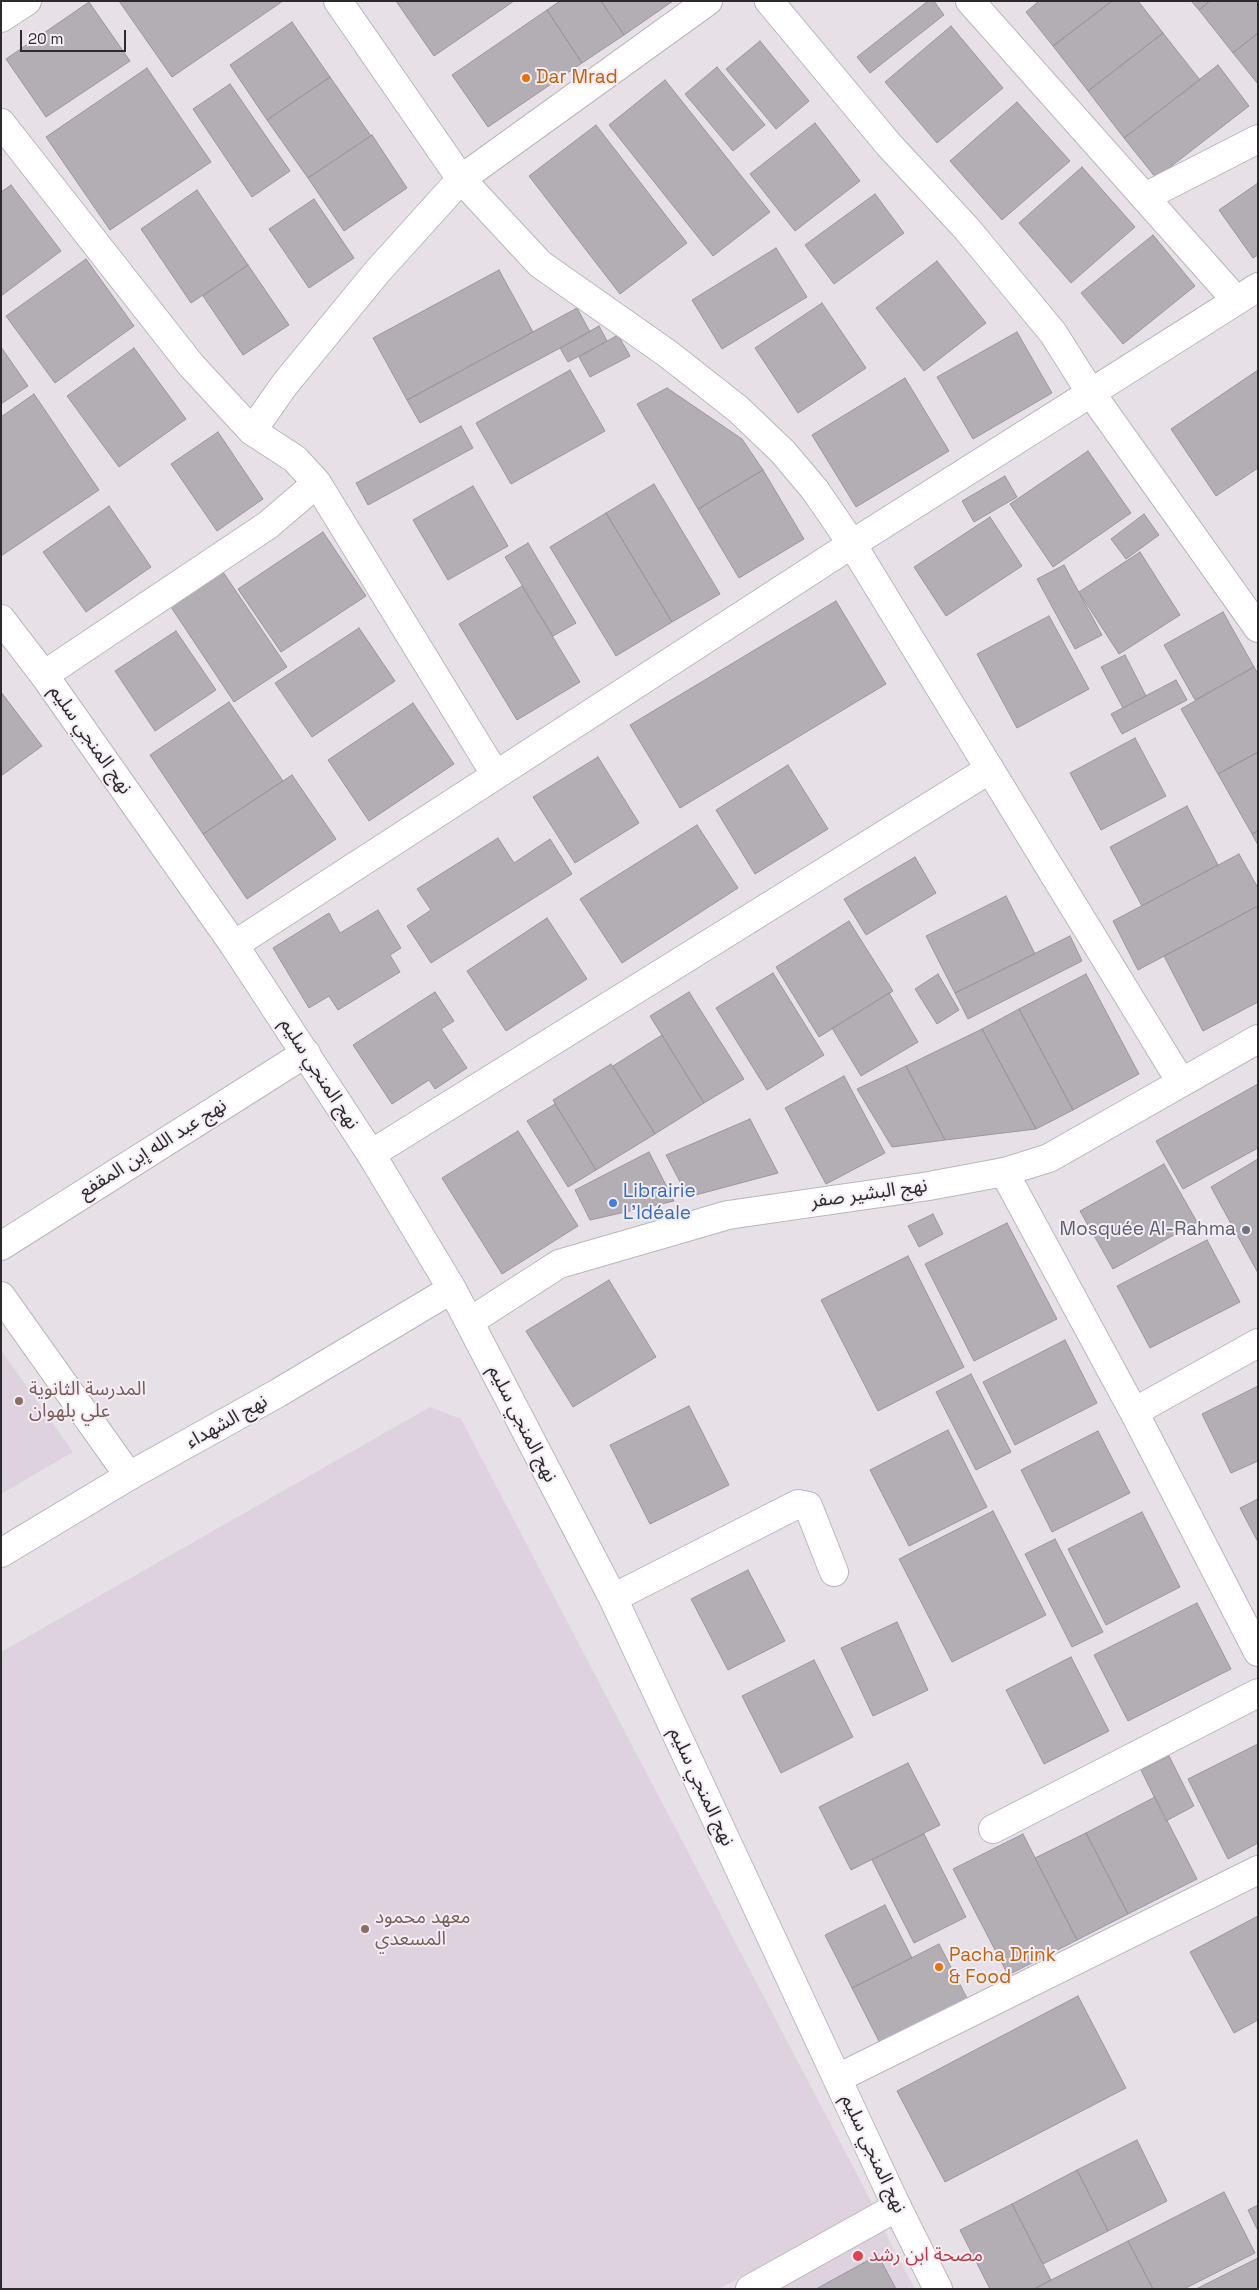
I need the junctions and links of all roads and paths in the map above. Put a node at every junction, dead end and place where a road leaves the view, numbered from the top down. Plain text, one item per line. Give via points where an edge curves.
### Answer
1 (27, 1) edge
2 (338, 1) edge
3 (708, 1) edge
4 (769, 1) edge
5 (970, 1) edge
6 (1, 18) edge
7 (1, 123) edge
8 (1258, 139) edge
9 (461, 179) junction
10 (1145, 197) junction
11 (1247, 294) edge
12 (1091, 393) junction
13 (252, 431) junction
14 (317, 483) junction
15 (852, 544) junction
16 (1, 618) edge
17 (1258, 628) edge
18 (44, 675) junction
19 (990, 769) junction
20 (495, 774) junction
21 (234, 945) junction
22 (1258, 1039) edge
23 (306, 1053) junction
24 (1182, 1082) junction
25 (371, 1154) junction
26 (1004, 1172) junction
27 (1, 1246) edge
28 (452, 1289) junction
29 (1, 1296) edge
30 (469, 1322) junction
31 (1258, 1343) edge
32 (1134, 1412) junction
33 (129, 1476) junction
34 (1, 1553) edge
35 (834, 1572) dead end
36 (612, 1598) junction
37 (1258, 1652) edge
38 (1258, 1693) edge
39 (993, 1829) dead end
40 (1258, 1870) edge
41 (838, 2078) junction
42 (898, 2206) junction
43 (750, 2289) edge
44 (938, 2289) edge

1 - 6 street
2 - 9 street
3 - 9 street
4 - 12 street via 1053,333
5 - 10 street
7 - 13 street via 191,365
8 - 10 street
9 - 13 street via 377,272 284,384
9 - 15 street via 540,264 668,354 738,409 783,452 815,490
10 - 11 street
11 - 12 street
12 - 15 street
12 - 17 street
13 - 14 street via 295,459
14 - 18 street via 268,525
14 - 20 street
15 - 19 street
15 - 20 street
16 - 18 street, نهج المنجي سليم
18 - 21 street, نهج المنجي سليم
19 - 24 street
19 - 25 street
20 - 21 street
21 - 23 street, نهج المنجي سليم
22 - 24 street, نهج البشير صفر
23 - 25 street, نهج المنجي سليم
23 - 27 street, نهج عبد الله إبن المقفع
24 - 26 street, نهج البشير صفر via 1048,1158
25 - 28 street, نهج المنجي سليم
26 - 30 street, نهج البشير صفر via 728,1215 560,1264
26 - 32 street
28 - 30 street, نهج المنجي سليم
28 - 33 street, نهج الشهداء via 278,1393
29 - 33 street
30 - 36 street, نهج المنجي سليم
31 - 32 street
32 - 37 street
33 - 34 street, نهج الشهداء
35 - 36 street via 808,1506 798,1504
36 - 41 street, نهج المنجي سليم
38 - 39 street
40 - 41 street
41 - 42 street, نهج المنجي سليم
42 - 43 street
42 - 44 street, نهج المنجي سليم

